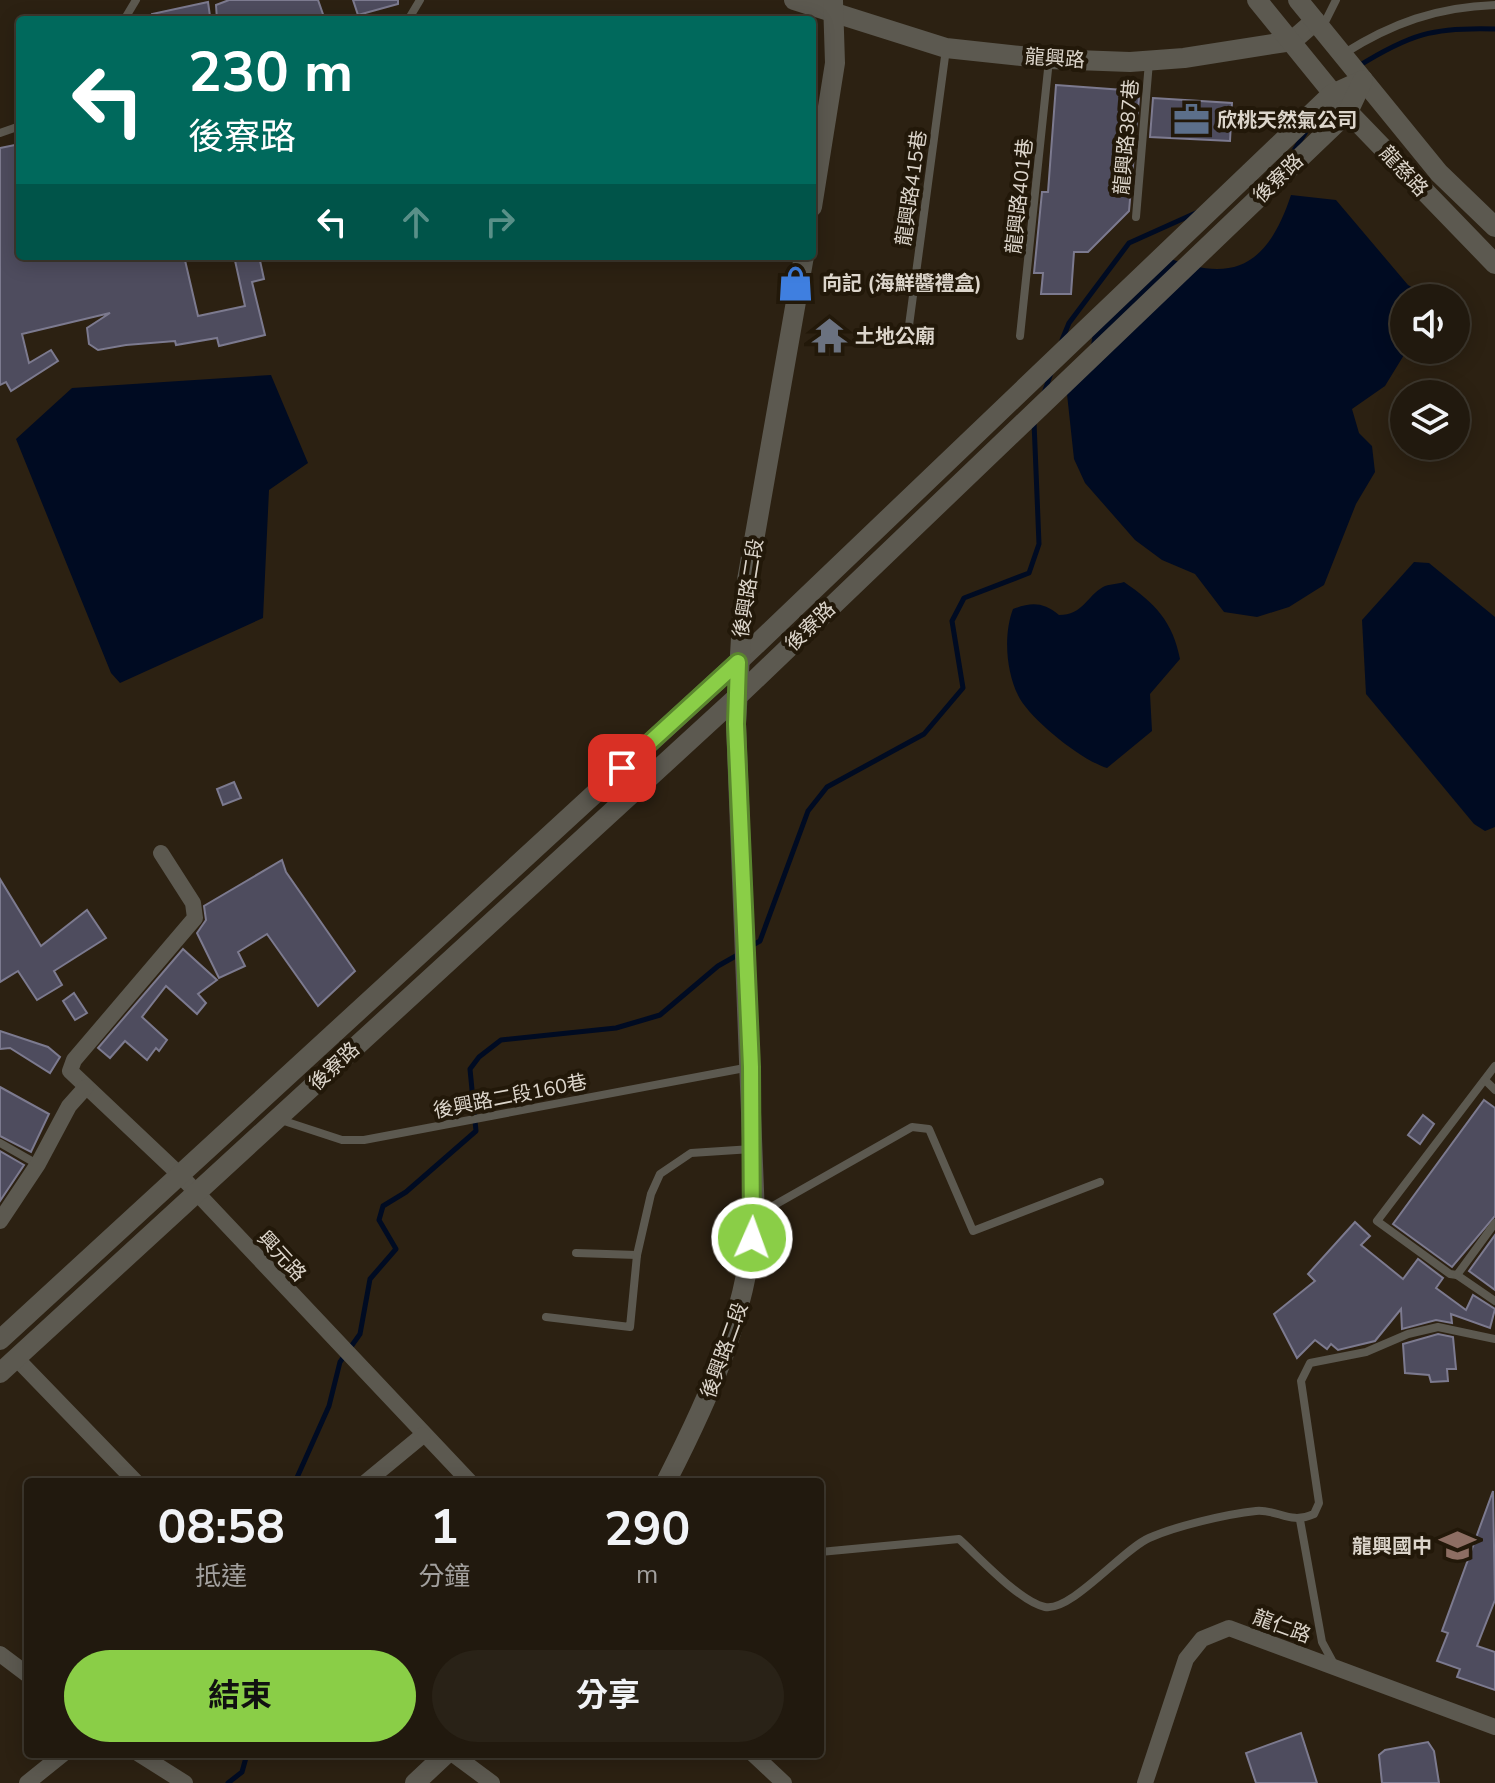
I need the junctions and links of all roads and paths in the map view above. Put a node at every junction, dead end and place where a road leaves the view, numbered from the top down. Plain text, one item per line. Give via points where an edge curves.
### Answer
1 (794, 0) edge
2 (1257, 0) edge
3 (1298, 0) edge
4 (1336, 0) edge
5 (1495, 5) edge
6 (833, 6) edge
7 (1318, 26) junction
8 (1292, 41) junction
9 (946, 48) junction
10 (1343, 54) junction
11 (1049, 59) junction
12 (1149, 61) junction
13 (1363, 80) junction
14 (1332, 94) junction
15 (1348, 112) junction
16 (816, 182) edge
17 (1136, 217) dead end
18 (1495, 227) edge
19 (803, 260) edge
20 (1495, 264) edge
21 (908, 333) dead end
22 (1020, 336) dead end
23 (738, 662) junction
24 (737, 697) junction
25 (161, 853) dead end
26 (1495, 1066) edge
27 (751, 1067) junction
28 (1485, 1080) junction
29 (86, 1087) junction
30 (1495, 1090) edge
31 (277, 1119) junction
32 (0, 1143) edge
33 (752, 1149) junction
34 (38, 1164) junction
35 (180, 1175) junction
36 (1100, 1182) dead end
37 (196, 1193) junction
38 (755, 1216) junction
39 (0, 1221) edge
40 (1495, 1223) edge
41 (576, 1253) dead end
42 (637, 1255) junction
43 (1457, 1275) junction
44 (1495, 1301) edge
45 (546, 1317) dead end
46 (1495, 1339) edge
47 (0, 1340) edge
48 (16, 1358) junction
49 (0, 1373) edge
50 (423, 1435) junction
51 (132, 1478) edge
52 (371, 1478) edge
53 (466, 1478) edge
54 (668, 1478) edge
55 (1300, 1520) junction
56 (824, 1552) edge
57 (0, 1654) edge
58 (1335, 1667) junction
59 (24, 1672) edge
60 (1495, 1727) edge
61 (58, 1758) edge
62 (145, 1758) edge
63 (442, 1758) edge
64 (458, 1758) edge
65 (757, 1758) edge
66 (27, 1783) edge
67 (185, 1783) edge
68 (415, 1783) edge
69 (492, 1783) edge
70 (784, 1783) edge
71 (1145, 1783) edge

1 - 6 street, 龍興路
2 - 8 street, 龍慈路
3 - 7 street, 龍慈路
4 - 7 lane
5 - 10 lane via 1450,7 1414,16
6 - 9 street, 龍興路
6 - 16 street via 835,63
7 - 8 street
7 - 10 street, 龍慈路
8 - 12 street, 龍興路
8 - 14 street, 龍慈路
9 - 11 street, 龍興路
9 - 21 lane, 龍興路415巷
10 - 13 street, 龍慈路
11 - 12 street, 龍興路
11 - 22 lane, 龍興路401巷
12 - 17 lane, 龍興路387巷
13 - 14 street, 後寮路
13 - 15 street, 後寮路
13 - 18 street, 龍慈路 via 1439,173
14 - 15 street, 龍慈路
14 - 23 street, 後寮路
15 - 20 street, 龍慈路
15 - 24 street, 後寮路
19 - 23 street, 後興路二段 via 743,603
23 - 24 street, 後興路二段
23 - 35 street, 後寮路
24 - 27 street, 後興路二段
24 - 31 street, 後寮路
25 - 29 street, 興元路 via 193,903 195,918 74,1060 70,1071
26 - 28 lane
27 - 31 lane, 後興路二段160巷 via 364,1140 342,1140
27 - 33 street, 後興路二段
28 - 30 lane
28 - 43 lane via 1377,1221
29 - 34 street via 69,1106
29 - 35 street, 興元路
31 - 37 street, 後寮路
32 - 34 lane
33 - 38 street, 後興路二段
33 - 42 lane via 691,1153 660,1174
34 - 39 street
35 - 37 street, 興元路
35 - 47 street, 後寮路
36 - 38 lane via 973,1231 929,1129 912,1127
37 - 48 street, 後寮路
37 - 50 street, 興元路
38 - 54 street, 後興路二段 via 743,1301 729,1344
40 - 43 lane
41 - 42 lane
42 - 45 lane via 630,1327
43 - 44 lane
46 - 55 lane via 1438,1327 1366,1352 1310,1363 1301,1381 1319,1503 1314,1514
48 - 49 street, 後寮路
48 - 51 street
50 - 52 street
50 - 53 street, 興元路
55 - 56 lane via 1258,1511 1158,1534 1133,1546 1067,1603 1048,1608 1031,1602 959,1539
55 - 58 lane via 1322,1642
57 - 59 street
58 - 60 street, 龍仁路
58 - 71 street, 龍仁路 via 1229,1628 1202,1639 1186,1659
61 - 66 street
62 - 67 street
63 - 68 street
64 - 69 street
65 - 70 street

